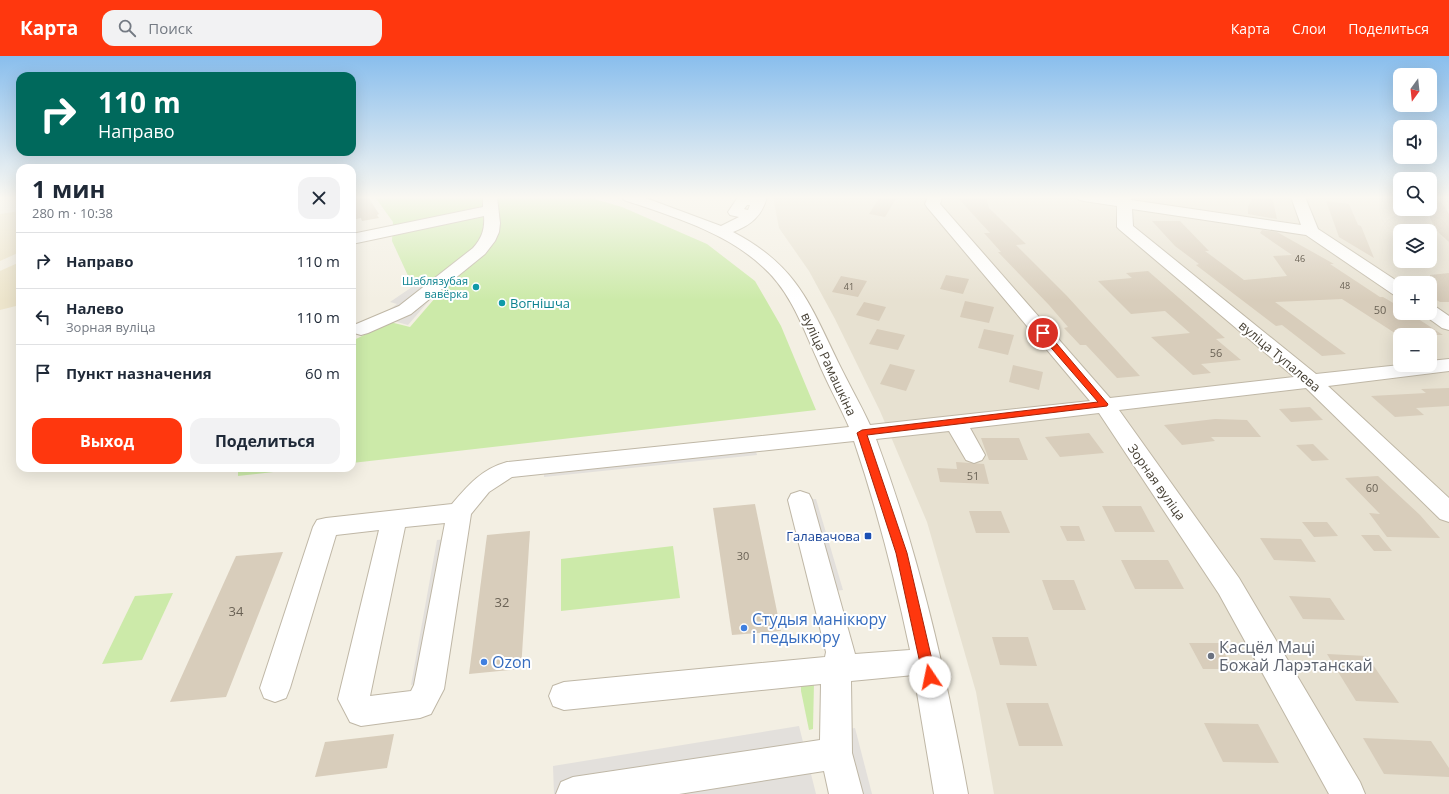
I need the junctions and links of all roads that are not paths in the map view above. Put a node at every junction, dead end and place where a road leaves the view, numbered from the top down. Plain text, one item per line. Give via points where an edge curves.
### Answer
1 (382, 231) edge
2 (492, 231) edge
3 (956, 231) edge
4 (1130, 231) edge
5 (1311, 231) edge
6 (720, 232) edge
7 (356, 238) edge
8 (1393, 286) edge
9 (1437, 316) edge
10 (1449, 324) edge
11 (361, 329) dead end
12 (1449, 365) edge
13 (1311, 380) junction
14 (1104, 404) junction
15 (956, 423) junction
16 (862, 433) junction
17 (974, 455) dead end
18 (800, 500) dead end
19 (459, 512) junction
20 (1449, 513) edge
21 (394, 520) junction
22 (927, 662) junction
23 (836, 669) junction
24 (275, 688) dead end
25 (564, 696) dead end
26 (836, 753) junction
27 (573, 794) edge
28 (846, 794) edge
29 (951, 794) edge
30 (1348, 794) edge

1 - 7 street
2 - 11 street via 479,252 405,310
3 - 14 street, Зорная вуліца
4 - 13 street, вуліца Тупалева
5 - 8 street
6 - 16 street, вуліца Рамашкіна via 754,251 780,274 802,308
9 - 10 street
12 - 13 street
13 - 14 street
13 - 20 street, вуліца Тупалева
14 - 15 street
14 - 30 street, Зорная вуліца via 1229,586
15 - 16 street
15 - 17 street
16 - 19 street via 507,470 481,486
16 - 22 street, вуліца Рамашкіна via 902,553
18 - 23 street via 841,652
19 - 21 street
19 - 21 street via 429,689 420,704 361,712 354,699
21 - 24 street via 326,527
22 - 23 street
22 - 29 street, вуліца Рамашкіна
23 - 25 street
23 - 26 street
26 - 27 street
26 - 28 street

